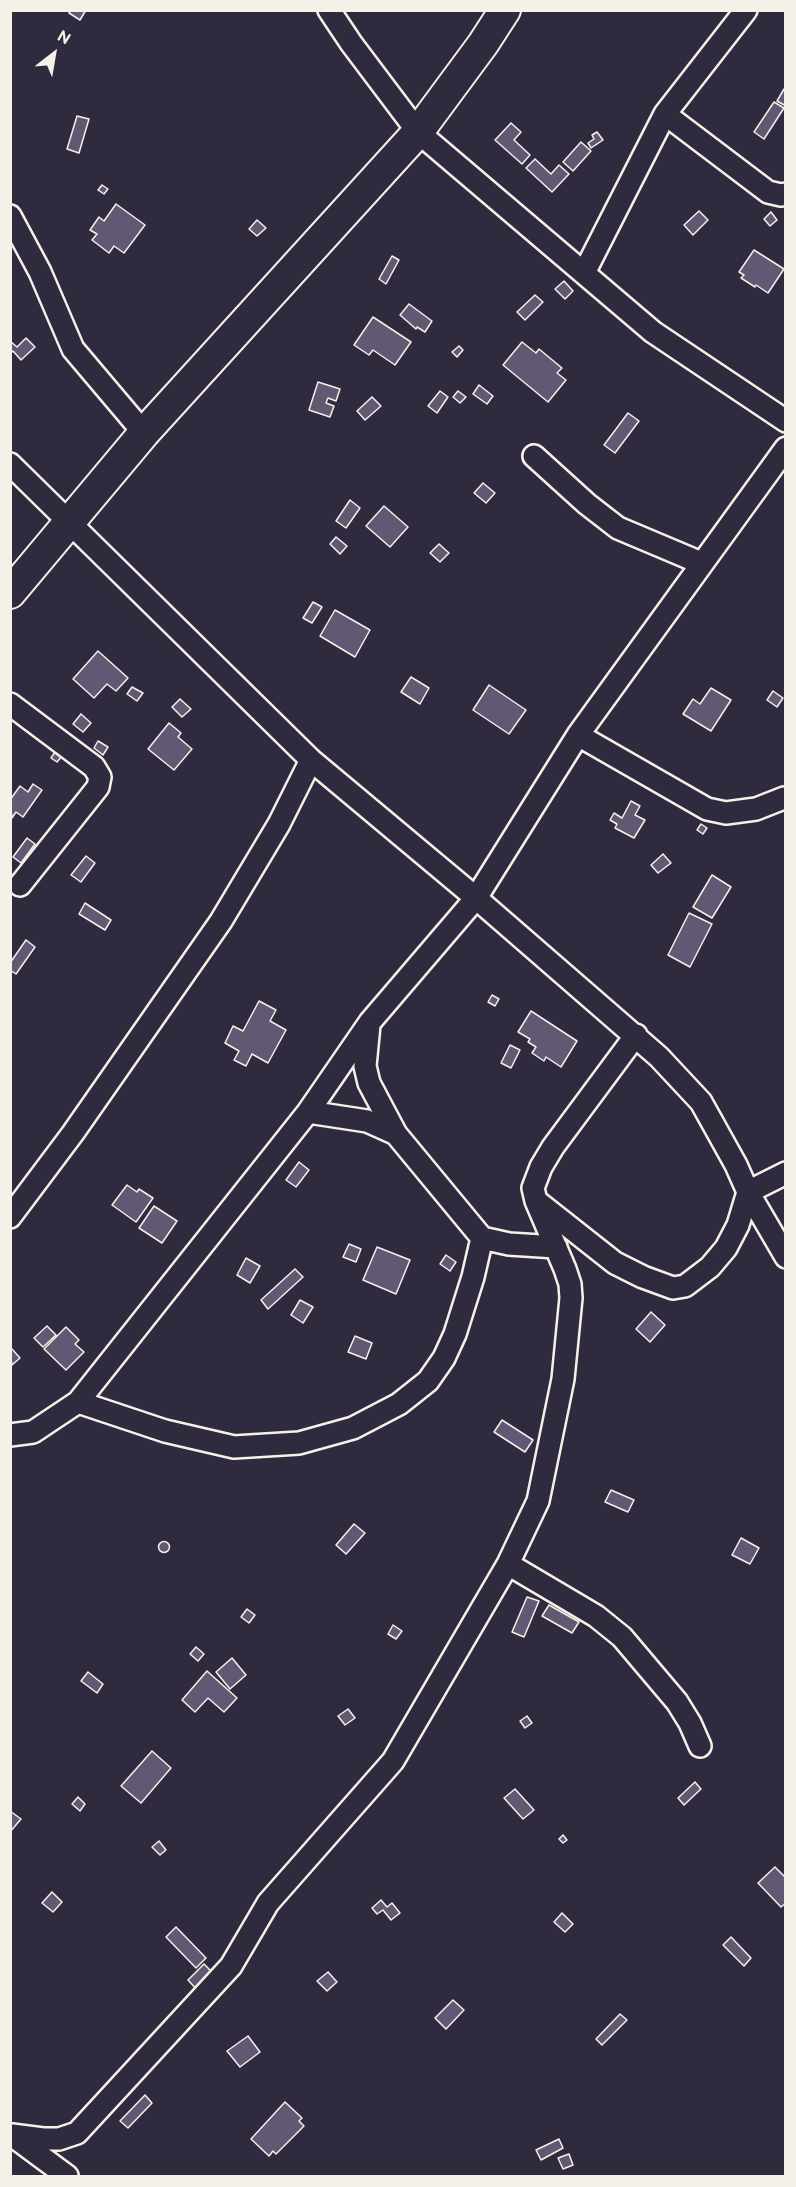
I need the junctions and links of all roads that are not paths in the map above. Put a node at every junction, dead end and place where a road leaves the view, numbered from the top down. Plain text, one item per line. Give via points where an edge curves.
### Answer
1 (329, 10) edge
2 (505, 10) edge
3 (746, 10) edge
4 (664, 114) junction
5 (418, 132) junction
6 (786, 194) edge
7 (10, 216) edge
8 (584, 273) junction
9 (786, 421) edge
10 (144, 433) junction
11 (783, 455) edge
12 (534, 456) dead end
13 (10, 464) edge
14 (70, 521) junction
15 (701, 563) junction
16 (10, 592) edge
17 (10, 704) edge
18 (578, 735) junction
19 (311, 760) junction
20 (784, 798) edge
21 (20, 885) dead end
22 (476, 898) junction
23 (370, 1022) junction
24 (636, 1035) junction
25 (308, 1112) junction
26 (396, 1134) junction
27 (786, 1173) edge
28 (748, 1192) junction
29 (536, 1201) junction
30 (10, 1217) edge
31 (482, 1238) junction
32 (555, 1247) junction
33 (786, 1257) edge
34 (78, 1402) junction
35 (10, 1435) edge
36 (508, 1564) junction
37 (700, 1746) dead end
38 (11, 2134) edge
39 (67, 2176) edge

1 - 5 street
2 - 5 street
3 - 4 street
4 - 6 street via 768,192
4 - 8 street
5 - 8 street
5 - 10 street
7 - 10 street via 40,272 73,350
8 - 9 street via 653,332
10 - 14 street
11 - 15 street
12 - 15 street via 618,528
13 - 14 street
14 - 16 street
14 - 19 street
15 - 18 street
17 - 21 street via 94,767 100,777 98,787
18 - 20 street via 707,809 726,813 756,809
18 - 22 street
19 - 22 street
19 - 30 street via 279,824 221,921
22 - 23 street
22 - 24 street
23 - 25 street
23 - 26 street via 365,1066 369,1083
24 - 28 street via 701,1102
24 - 29 street via 552,1147 533,1188
25 - 26 street via 367,1121
25 - 34 street
26 - 31 street
27 - 28 street
28 - 29 street via 726,1248 710,1268 685,1286 673,1288 615,1263
28 - 33 street
29 - 32 street
31 - 32 street
31 - 34 street via 470,1289 444,1358 428,1381 399,1404 354,1428 299,1443 234,1447 165,1431
32 - 36 street via 570,1284 571,1298 563,1379 538,1501
34 - 35 street via 33,1432
36 - 37 street via 596,1616 621,1637 677,1702
36 - 38 street via 393,1761 268,1903 231,1966 77,2133 51,2139
38 - 39 street

